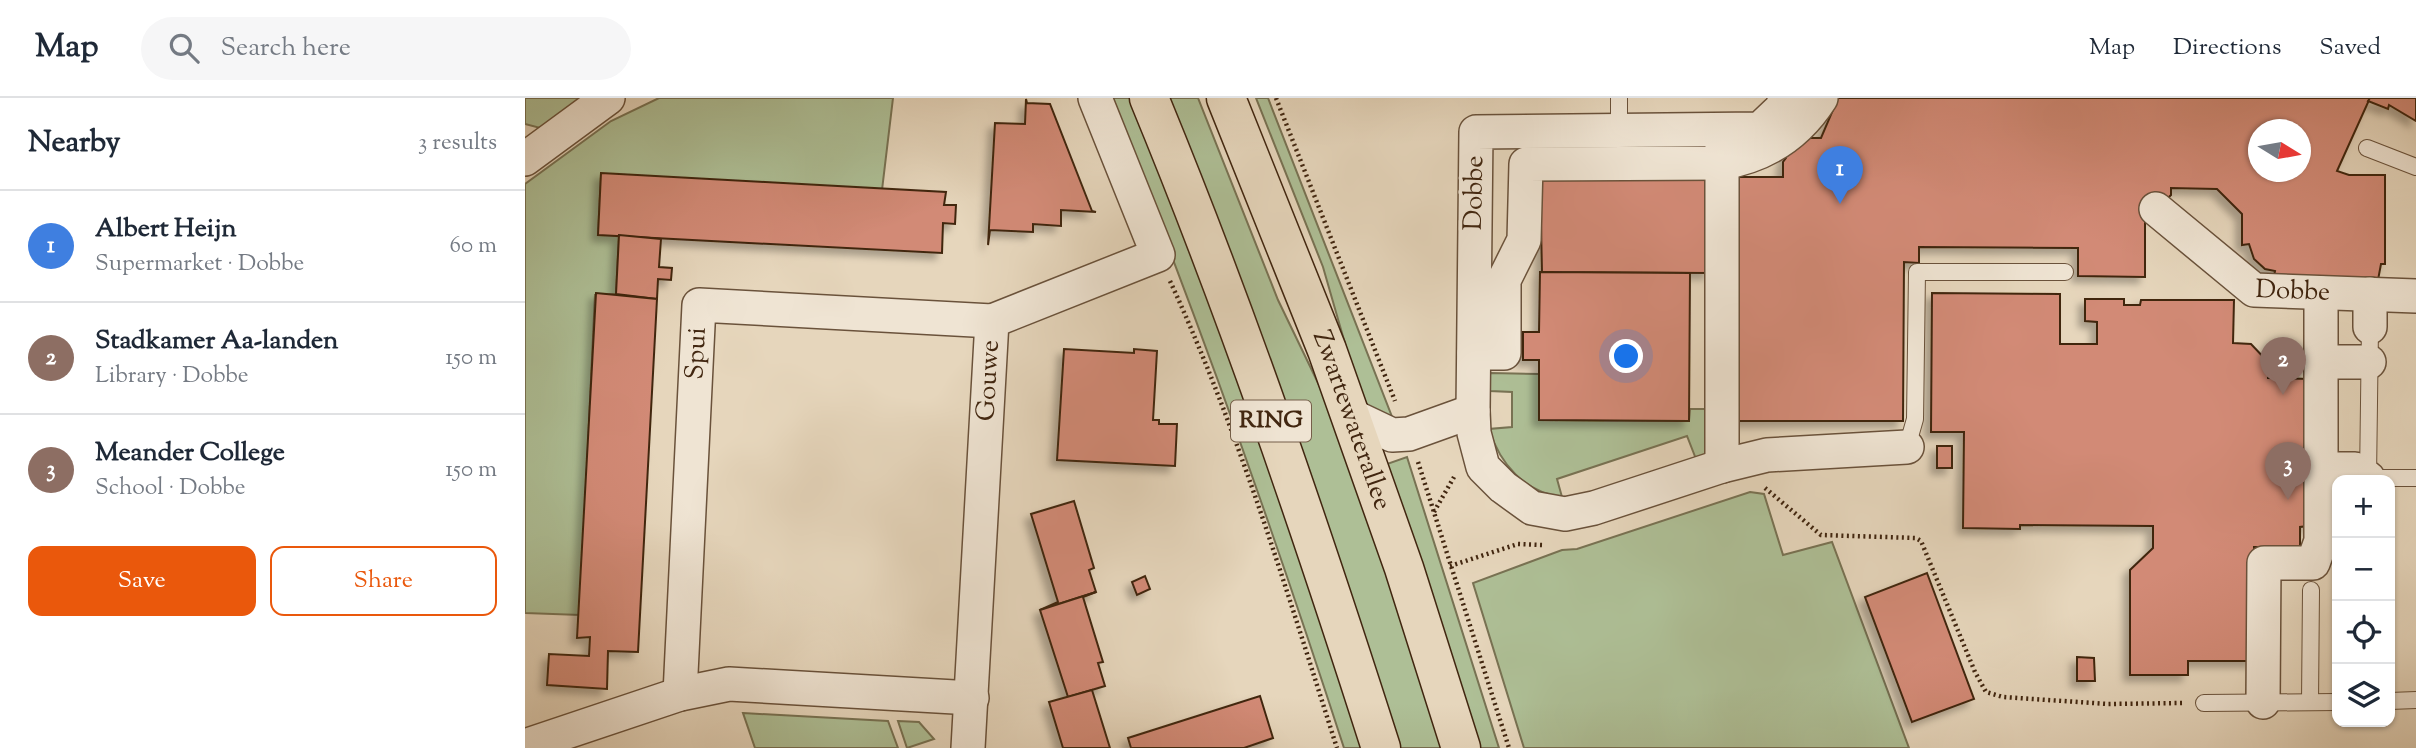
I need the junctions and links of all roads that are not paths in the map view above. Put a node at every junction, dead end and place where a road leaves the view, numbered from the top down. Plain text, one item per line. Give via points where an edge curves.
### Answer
1 (608, 98) edge
2 (1095, 98) edge
3 (1149, 98) edge
4 (1226, 98) edge
5 (1619, 98) edge
6 (1786, 98) edge
7 (1821, 98) edge
8 (1619, 131) junction
9 (1721, 131) junction
10 (1776, 137) junction
11 (2367, 148) dead end
12 (525, 159) edge
13 (1722, 163) junction
14 (2416, 167) edge
15 (2156, 209) dead end
16 (2065, 272) dead end
17 (2321, 293) junction
18 (2370, 294) junction
19 (2416, 296) edge
20 (992, 321) junction
21 (2369, 327) joint
22 (1474, 353) junction
23 (2321, 362) junction
24 (2369, 362) junction
25 (1473, 411) junction
26 (1350, 415) junction
27 (1907, 447) joint
28 (1722, 466) junction
29 (2321, 469) junction
30 (2363, 475) edge
31 (2368, 475) edge
32 (2395, 478) edge
33 (2416, 478) edge
34 (2320, 558) edge
35 (680, 694) junction
36 (972, 698) junction
37 (2416, 700) edge
38 (2395, 701) edge
39 (2263, 702) junction
40 (2310, 702) junction
41 (2332, 702) edge
42 (2204, 703) road end
43 (525, 746) edge
44 (968, 748) edge
45 (1381, 748) edge
46 (1461, 748) edge

1 - 12 street
2 - 20 street, Gouwe via 1158,255
3 - 45 main road, RING via 1203,229
4 - 26 main road, Zwartewaterallee / RING
5 - 8 lane
6 - 10 street
7 - 10 street via 1812,113
8 - 9 street, Dobbe
8 - 22 street, Dobbe via 1476,132
9 - 10 street, Dobbe
9 - 13 street
10 - 13 street via 1763,152
11 - 14 lane
13 - 22 street via 1525,164 1524,240 1504,280 1504,352
13 - 28 street
15 - 17 street, Dobbe via 2254,290
16 - 27 lane via 1917,272 1915,419
17 - 18 street, Dobbe
17 - 23 street
18 - 19 street, Dobbe
18 - 21 street
20 - 35 street, Spui via 699,305
20 - 36 street, Gouwe
21 - 24 lane
22 - 25 street, Dobbe
23 - 24 street
23 - 29 street
24 - 31 lane
25 - 26 street via 1409,434 1392,435
25 - 28 street, Dobbe via 1483,467 1532,508 1565,514 1594,508
26 - 46 main road, Zwartewaterallee / RING
27 - 28 street, Dobbe via 1767,455
29 - 30 street via 2355,469
29 - 34 street
32 - 33 lane
34 - 39 street via 2264,563
34 - 40 lane
35 - 36 street via 729,684
35 - 43 street
36 - 44 street, Gouwe
37 - 38 lane
39 - 40 lane
39 - 42 lane
40 - 41 lane

